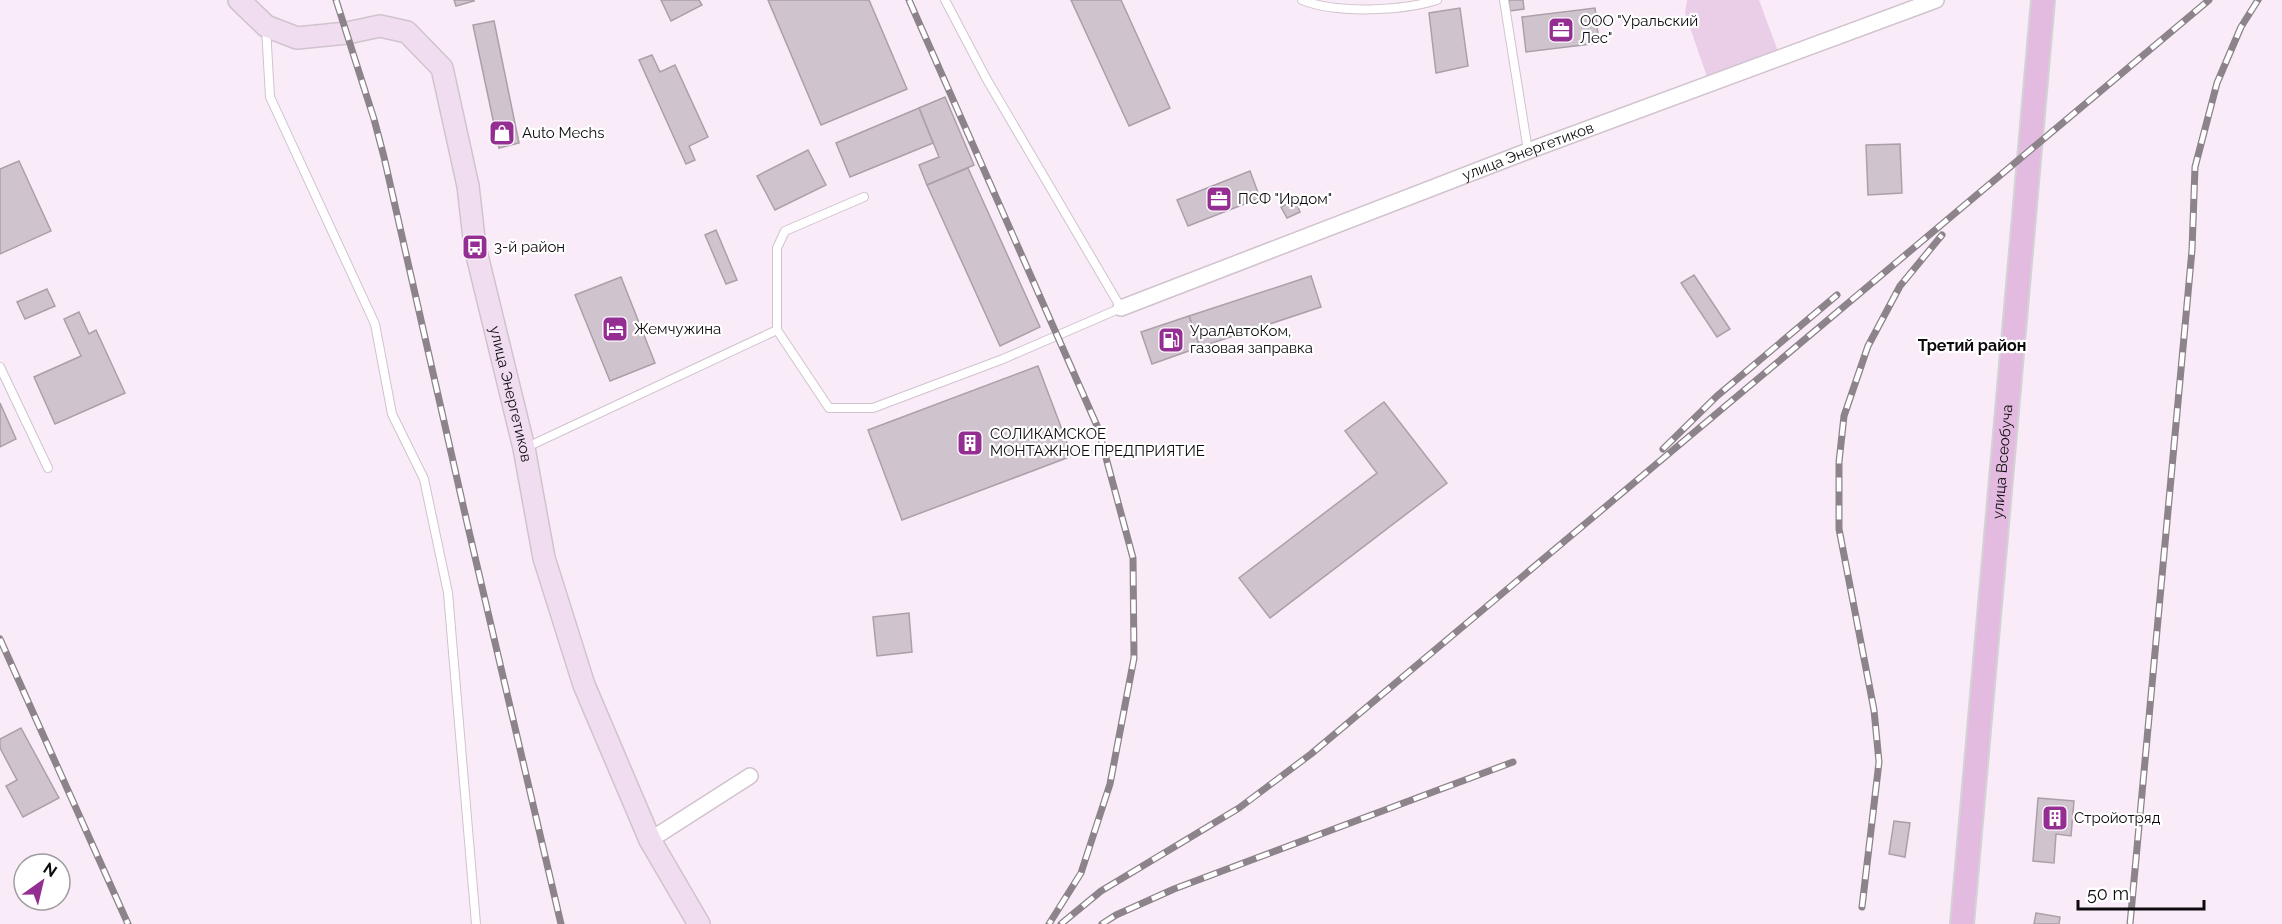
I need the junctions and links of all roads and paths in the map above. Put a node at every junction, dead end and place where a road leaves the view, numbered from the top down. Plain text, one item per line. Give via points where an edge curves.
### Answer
1 (239, 0) edge
2 (945, 0) edge
3 (1302, 0) edge
4 (1437, 0) edge
5 (1504, 0) edge
6 (1936, 0) edge
7 (2043, 0) edge
8 (266, 26) junction
9 (1528, 151) junction
10 (864, 197) dead end
11 (1121, 308) junction
12 (777, 330) junction
13 (0, 367) edge
14 (524, 448) junction
15 (48, 468) dead end
16 (750, 776) dead end
17 (650, 840) junction
18 (476, 924) edge
19 (699, 924) edge
20 (1962, 924) edge

1 - 8 street, улица Энергетиков
2 - 11 lane via 986,78
3 - 4 lane via 1322,6 1395,9
5 - 9 lane
6 - 9 street, улица Энергетиков
7 - 20 main road, улица Всеобуча
8 - 14 street, улица Энергетиков via 297,38 380,26 407,32 442,68 468,186 475,247
8 - 18 lane via 270,97 375,324 392,414 424,479 448,593
9 - 11 street, улица Энергетиков
10 - 12 lane via 785,231 777,248
11 - 12 lane via 1003,359 873,408 829,408
12 - 14 lane
13 - 15 lane
14 - 17 street, улица Энергетиков via 544,558 584,685
16 - 17 street
17 - 19 street, улица Энергетиков

